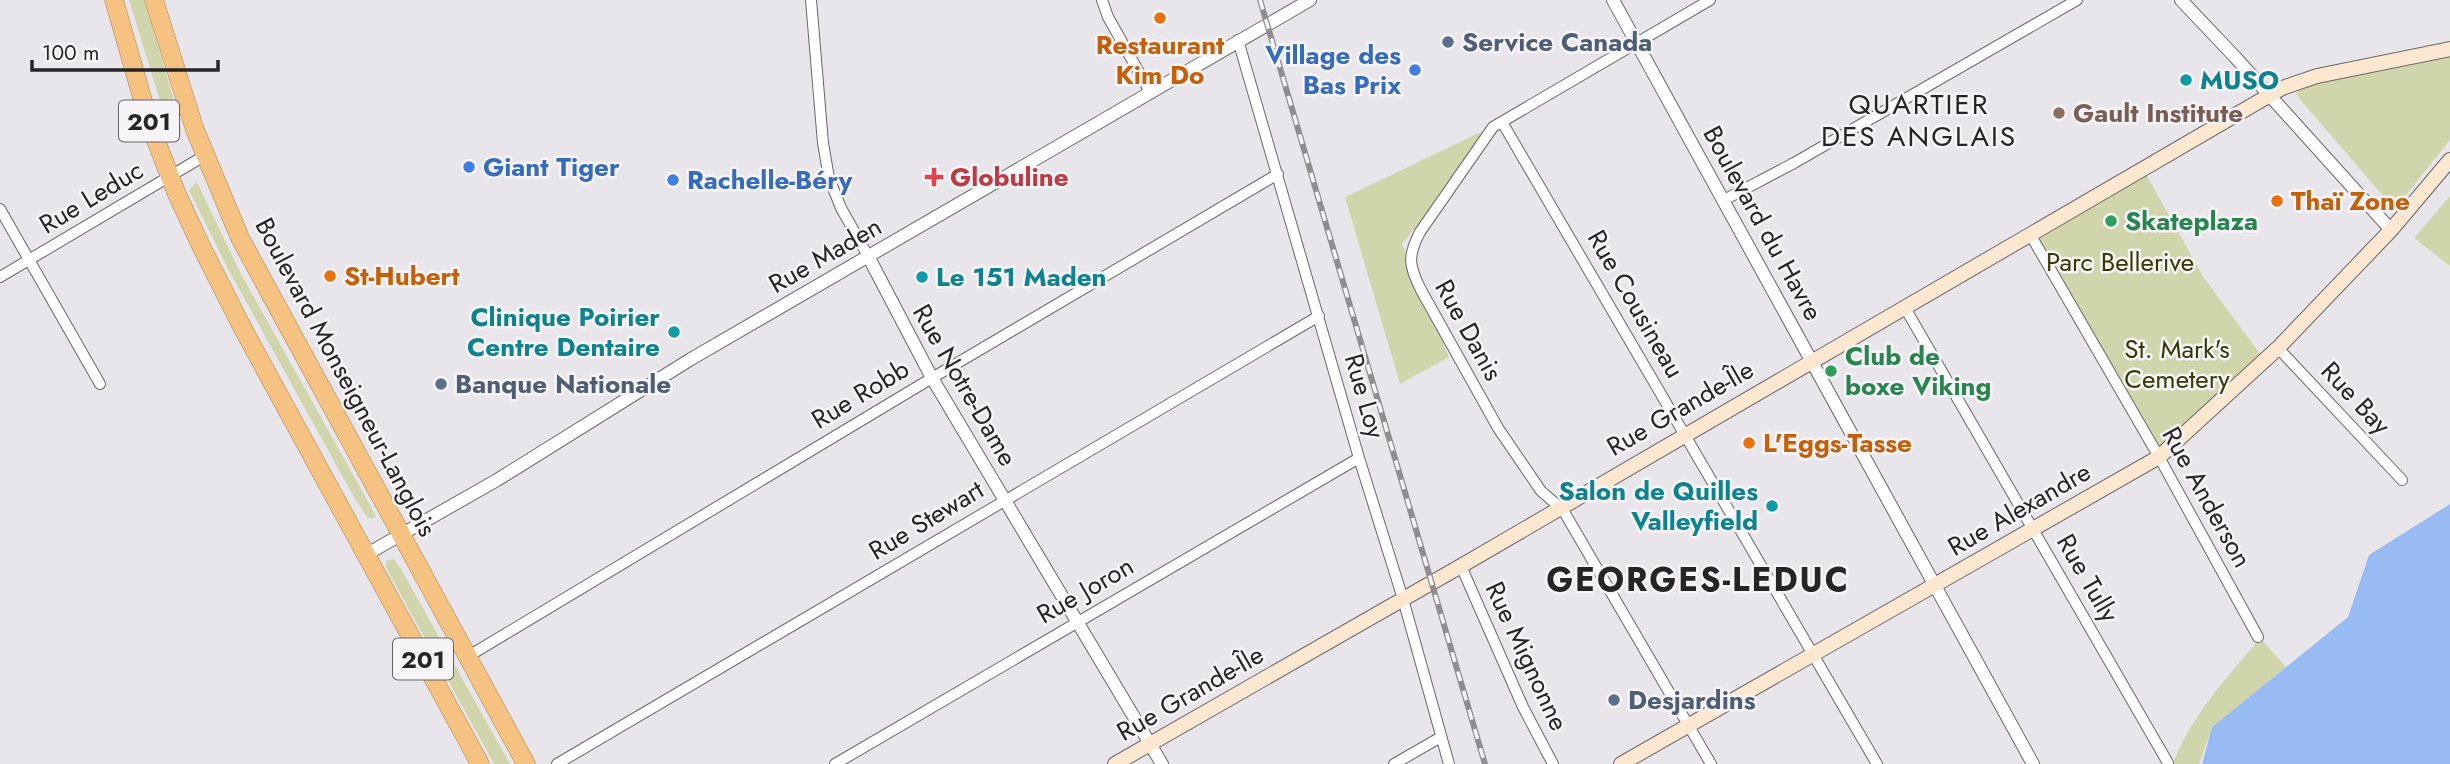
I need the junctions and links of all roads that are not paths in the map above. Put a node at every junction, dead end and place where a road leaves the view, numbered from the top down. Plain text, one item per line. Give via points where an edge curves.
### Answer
1 (114, 0) edge
2 (154, 0) edge
3 (811, 0) edge
4 (1102, 0) edge
5 (1310, 0) edge
6 (1613, 0) edge
7 (1710, 0) edge
8 (2077, 0) edge
9 (2181, 0) edge
10 (1238, 40) junction
11 (1638, 42) junction
12 (2450, 49) edge
13 (1150, 92) junction
14 (2270, 95) junction
15 (1502, 121) junction
16 (204, 156) junction
17 (2450, 160) edge
18 (1278, 174) junction
19 (170, 176) junction
20 (1724, 200) junction
21 (0, 209) edge
22 (2391, 230) junction
23 (2029, 234) junction
24 (868, 256) junction
25 (29, 260) junction
26 (0, 277) edge
27 (1904, 306) junction
28 (1319, 316) junction
29 (2278, 348) junction
30 (1812, 360) junction
31 (932, 378) junction
32 (100, 384) dead end
33 (1684, 435) junction
34 (2159, 457) junction
35 (1359, 458) junction
36 (2402, 480) dead end
37 (1004, 500) junction
38 (1560, 506) junction
39 (2034, 528) junction
40 (401, 536) junction
41 (367, 554) junction
42 (1461, 566) junction
43 (1935, 585) junction
44 (1403, 599) junction
45 (1076, 622) junction
46 (2258, 637) dead end
47 (1813, 654) junction
48 (467, 657) junction
49 (1690, 725) junction
50 (1441, 737) junction
51 (1150, 744) junction
52 (2168, 763) edge
53 (480, 764) edge
54 (526, 764) edge
55 (557, 764) edge
56 (835, 764) edge
57 (1115, 764) edge
58 (1162, 764) edge
59 (1394, 764) edge
60 (1449, 764) edge
61 (1553, 764) edge
62 (1621, 764) edge
63 (1711, 764) edge
64 (1877, 764) edge
65 (2033, 764) edge

1 - 19 highway, 201
2 - 16 highway, Boulevard Monseigneur-Langlois / 201
3 - 24 street, Rue Notre-Dame via 829,177
4 - 13 street
5 - 10 street, Rue Maden
6 - 11 street, Boulevard du Havre
7 - 11 street, Rue Danis
8 - 20 street
9 - 14 street
10 - 13 street, Rue Maden
10 - 18 street, Rue Loy
11 - 15 street, Rue Danis
11 - 20 street, Boulevard du Havre
12 - 14 main road, Rue Grande-Île via 2317,76
13 - 24 street, Rue Maden
14 - 22 street
14 - 23 main road, Rue Grande-Île
15 - 33 street, Rue Cousineau
15 - 38 street, Rue Danis via 1484,138 1420,232 1410,261 1412,273 1498,428 1541,491
16 - 19 street, Rue Leduc
16 - 40 highway, Boulevard Monseigneur-Langlois / 201 via 249,256
17 - 22 main road, Rue Alexandre
18 - 28 street, Rue Loy
18 - 31 street, Rue Robb
19 - 25 street, Rue Leduc
19 - 41 highway, 201 via 227,299
20 - 30 street, Boulevard du Havre
21 - 25 street
22 - 29 main road, Rue Alexandre
23 - 27 main road, Rue Grande-Île
23 - 34 street, Rue Anderson
24 - 31 street, Rue Notre-Dame
24 - 40 street, Rue Maden
25 - 26 street, Rue Leduc
25 - 32 street
27 - 30 main road, Rue Grande-Île
27 - 39 street, Rue Tully
28 - 35 street, Rue Loy
28 - 37 street, Rue Stewart
29 - 34 main road, Rue Alexandre
29 - 36 street, Rue Bay
30 - 33 main road, Rue Grande-Île
30 - 43 street, Boulevard du Havre
31 - 37 street, Rue Notre-Dame
31 - 48 street, Rue Robb
33 - 38 main road, Rue Grande-Île
33 - 47 street, Rue Cousineau
34 - 39 main road, Rue Alexandre
34 - 46 street, Rue Anderson
35 - 44 street, Rue Loy
35 - 45 street, Rue Joron
37 - 45 street, Rue Notre-Dame
37 - 55 street, Rue Stewart
38 - 42 main road, Rue Grande-Île
38 - 49 street, Rue Danis
39 - 43 main road, Rue Alexandre
39 - 52 street, Rue Tully
40 - 41 street, Rue Maden
40 - 48 highway, Boulevard Monseigneur-Langlois / 201
41 - 53 highway, 201
42 - 44 main road, Rue Grande-Île
42 - 61 street, Rue Mignonne via 1523,708
43 - 47 main road, Rue Alexandre
43 - 65 street, Boulevard du Havre
44 - 50 street, Rue Loy
44 - 51 main road, Rue Grande-Île
45 - 51 street, Rue Notre-Dame
45 - 56 street, Rue Joron
47 - 49 main road, Rue Alexandre
47 - 64 street, Rue Cousineau
48 - 54 highway, Boulevard Monseigneur-Langlois / 201
49 - 62 main road, Rue Alexandre
49 - 63 street, Rue Danis
50 - 59 street
50 - 60 street, Rue Loy
51 - 57 main road, Rue Grande-Île
51 - 58 street, Rue Notre-Dame

